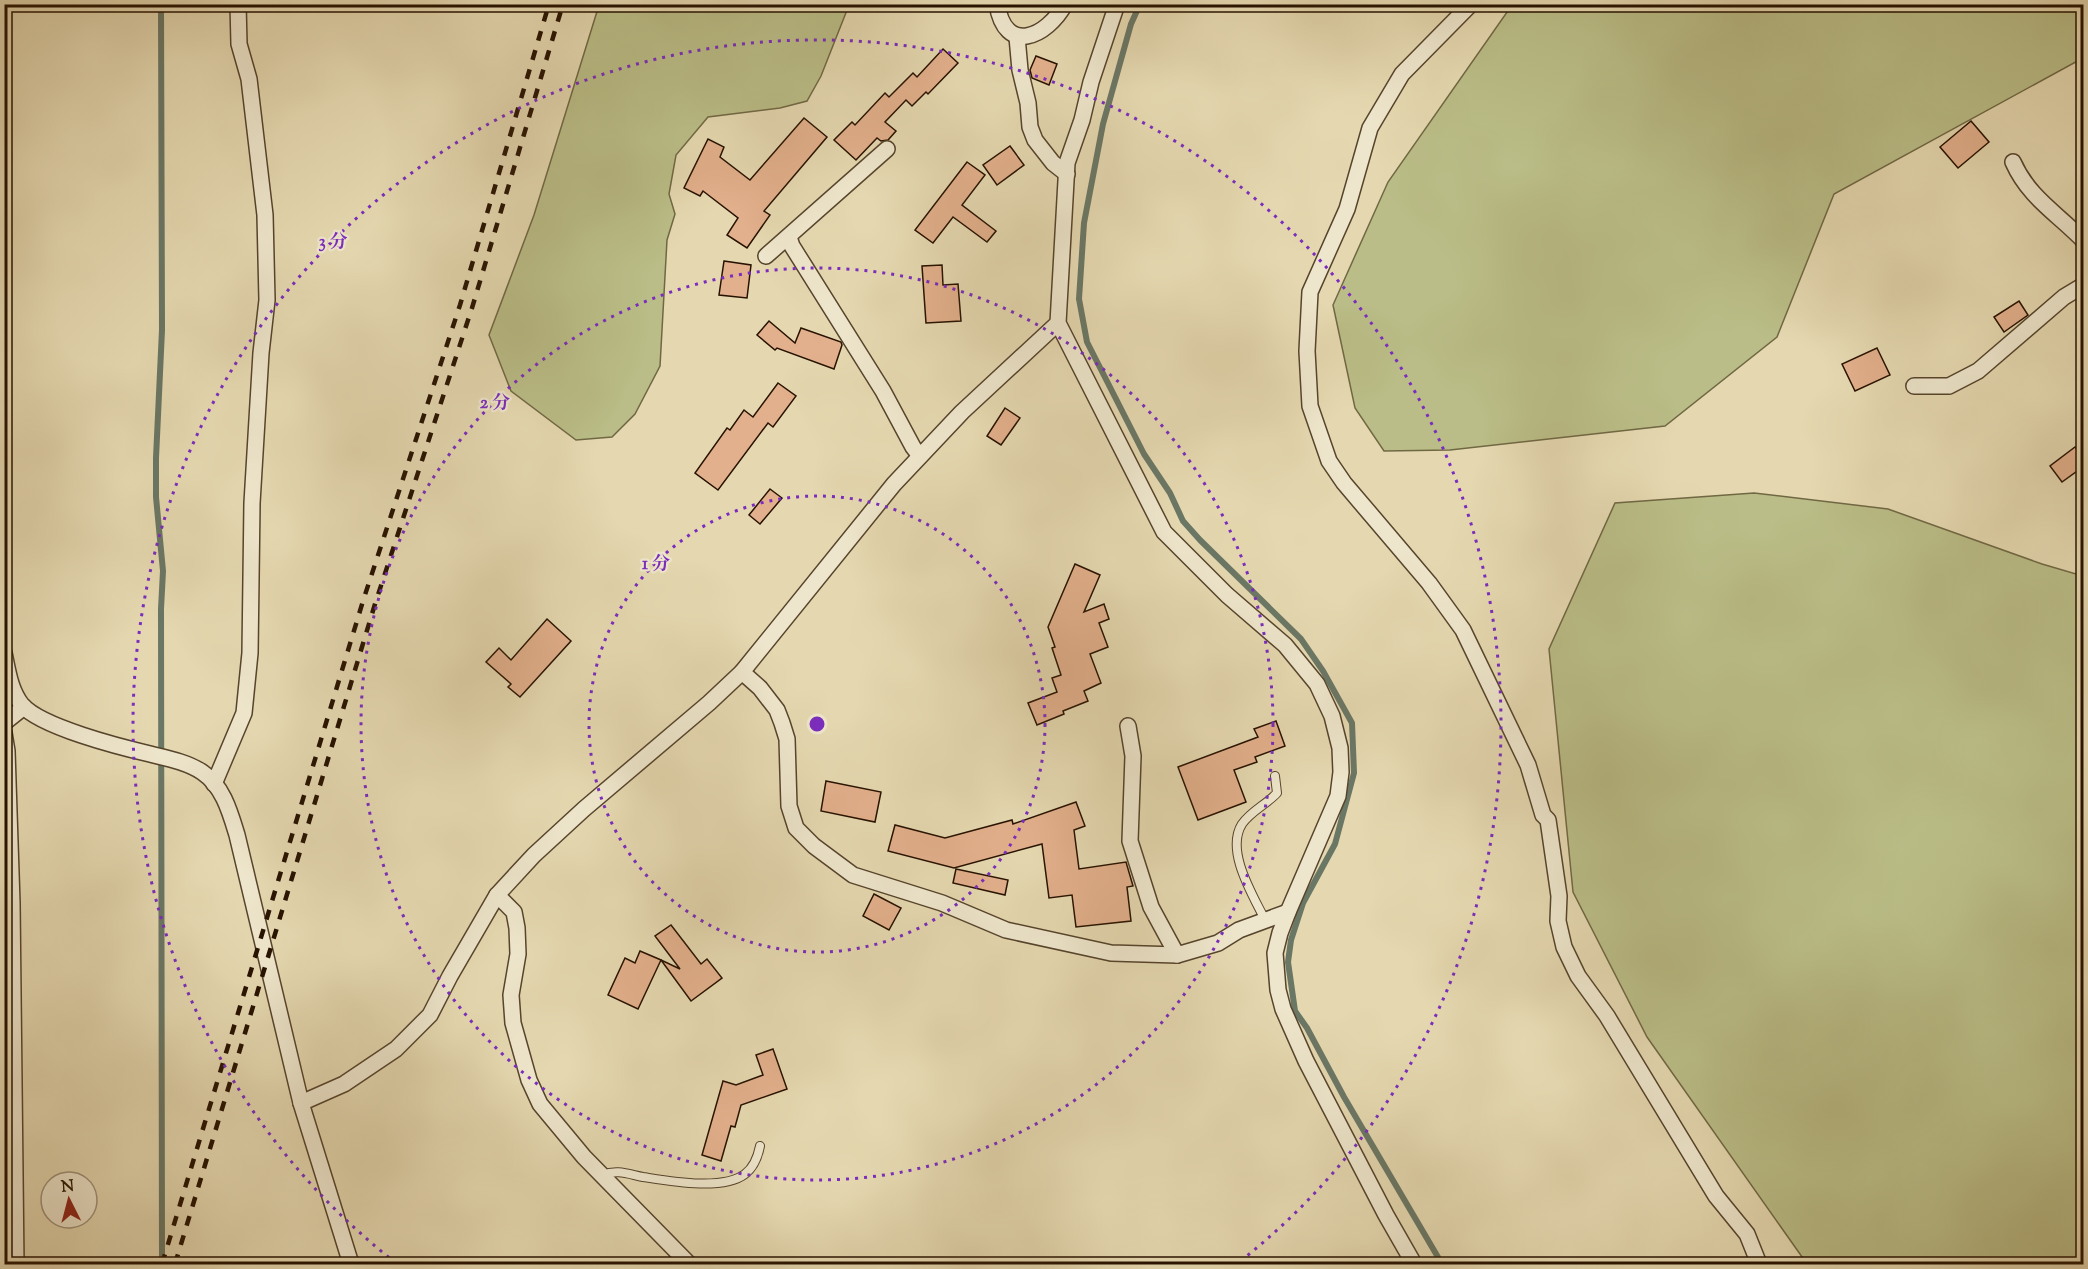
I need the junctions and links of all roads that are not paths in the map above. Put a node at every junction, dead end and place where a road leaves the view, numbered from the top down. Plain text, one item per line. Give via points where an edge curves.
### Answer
1 (238, 4) edge
2 (997, 4) edge
3 (1065, 4) edge
4 (1118, 4) edge
5 (1471, 4) edge
6 (1017, 37) junction
7 (887, 149) dead end
8 (2013, 162) dead end
9 (1067, 174) junction
10 (789, 237) junction
11 (2084, 241) edge
12 (765, 256) dead end
13 (2084, 285) edge
14 (1058, 323) junction
15 (1914, 386) dead end
16 (920, 456) junction
17 (4, 653) edge
18 (742, 672) junction
19 (24, 707) junction
20 (4, 723) edge
21 (1128, 726) dead end
22 (4, 733) edge
23 (1275, 776) dead end
24 (214, 784) junction
25 (497, 894) junction
26 (1287, 912) junction
27 (1265, 920) junction
28 (1177, 955) junction
29 (301, 1103) junction
30 (760, 1146) dead end
31 (602, 1175) junction
32 (16, 1264) edge
33 (351, 1264) edge
34 (689, 1264) edge
35 (1414, 1264) edge
36 (1759, 1264) edge

1 - 24 street via 239,44 249,79 265,215 267,300 252,503 250,653 244,713
2 - 6 street via 1003,23
3 - 6 street via 1058,18 1035,33
4 - 9 street via 1091,82
5 - 36 street via 1402,74 1370,128 1347,209 1311,292 1307,351 1310,406 1329,462 1430,583 1463,630 1528,765 1548,820 1564,947 1578,976 1607,1016 1716,1196 1747,1234
6 - 9 street via 1030,127 1053,163
7 - 10 street
8 - 11 street via 2020,178 2040,202
9 - 14 street
10 - 12 street
10 - 16 street
13 - 15 street via 2064,297 1978,371 1949,386
14 - 16 street
14 - 26 street via 1164,532 1227,595 1285,645 1317,684 1332,716 1340,748 1338,796
16 - 18 street
17 - 19 street via 10,683
18 - 25 street via 584,809
18 - 28 street via 771,702 782,723 787,739 789,806 796,828 853,875 942,903 1006,930 1111,953
19 - 20 street
19 - 24 street via 81,735 176,761 202,772
21 - 28 street via 1133,756 1130,841 1151,907
22 - 32 street via 8,751 12,903
23 - 27 lane via 1276,793 1242,824 1236,840 1243,872
24 - 29 street via 223,796 237,835
25 - 29 street via 430,1015 387,1054 344,1084
25 - 31 street via 514,912 517,928 518,954 511,995 513,1023 529,1080 540,1104
26 - 27 street
26 - 35 street via 1275,953 1283,1009 1311,1071
27 - 28 street via 1218,943
29 - 33 street
30 - 31 lane via 758,1156 738,1179 691,1182 616,1171
31 - 34 street

